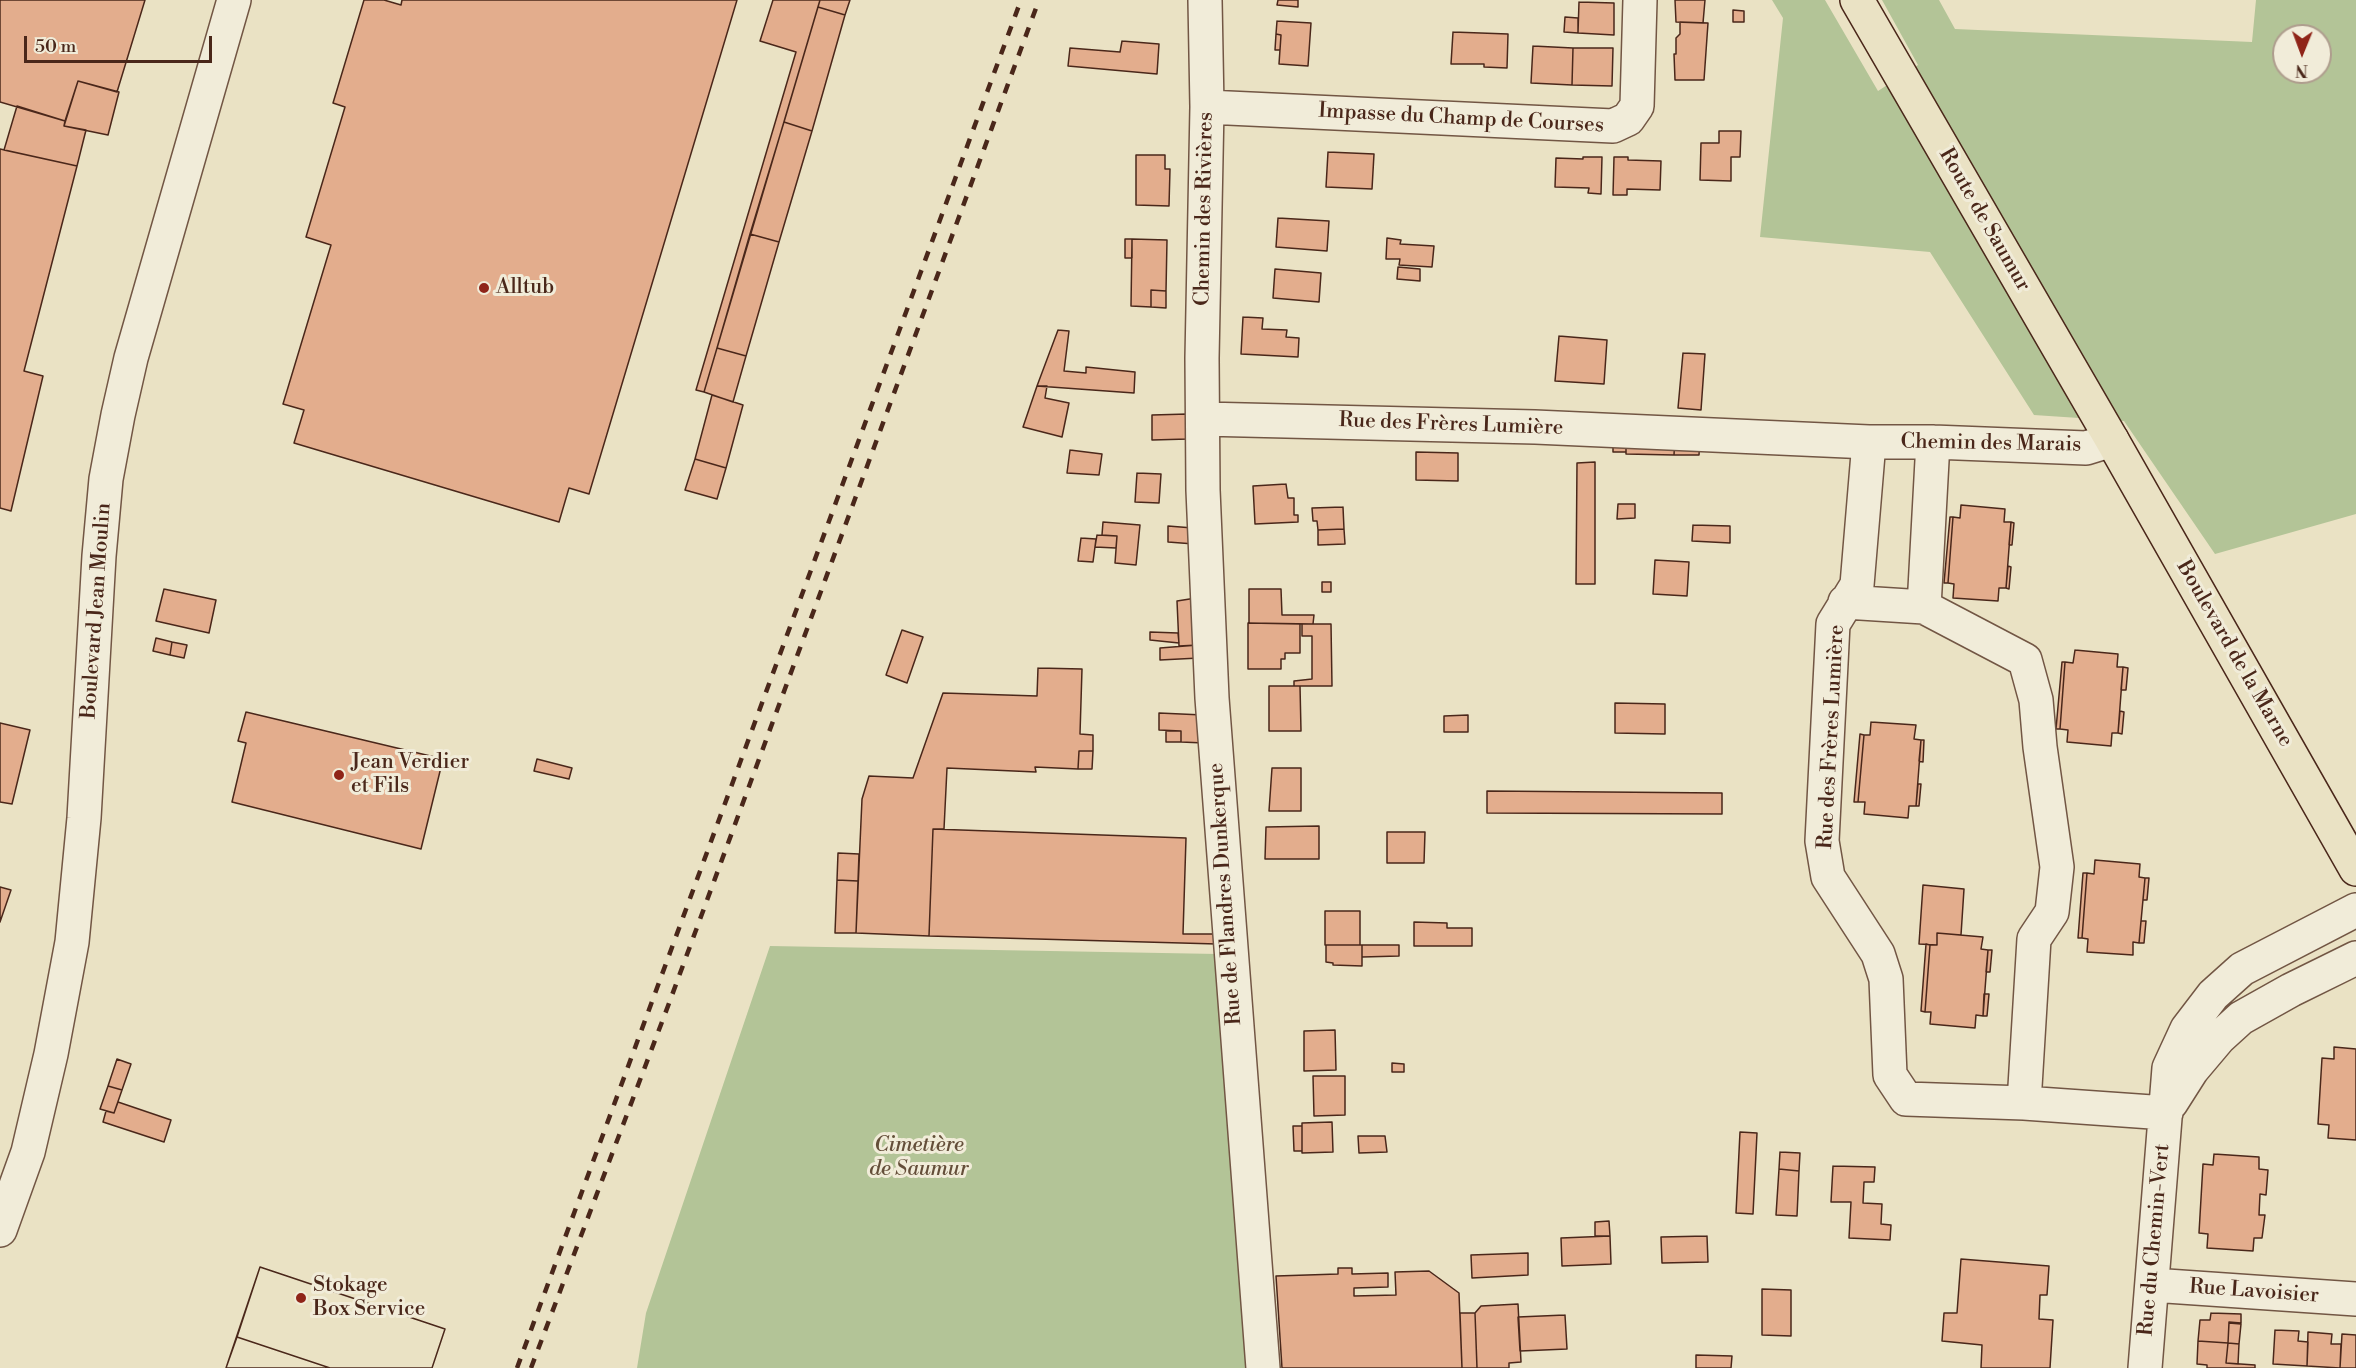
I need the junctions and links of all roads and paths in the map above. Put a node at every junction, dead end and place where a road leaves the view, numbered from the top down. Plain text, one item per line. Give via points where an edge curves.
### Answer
1 (234, 0) edge
2 (1205, 0) edge
3 (1640, 0) edge
4 (1857, 0) edge
5 (1207, 107) junction
6 (1203, 418) junction
7 (2112, 440) junction
8 (1869, 442) junction
9 (1933, 442) junction
10 (1845, 602) junction
11 (1924, 607) junction
12 (2356, 869) edge
13 (2356, 910) edge
14 (2356, 958) edge
15 (2024, 1103) junction
16 (2166, 1113) junction
17 (0, 1230) edge
18 (2152, 1285) junction
19 (2356, 1299) edge
20 (1263, 1368) edge
21 (2145, 1368) edge

1 - 17 street, Boulevard Jean Moulin via 131,358 106,479 72,942 28,1152
2 - 5 street, Chemin des Rivières
3 - 5 street, Impasse du Champ de Courses via 1637,106 1628,119 1613,126
4 - 7 main road, Route de Saumur
5 - 6 street, Chemin des Rivières
6 - 8 street, Rue des Frères Lumière
6 - 20 street, Rue de Flandres Dunkerque via 1212,698
7 - 9 street, Chemin des Marais via 2086,448
7 - 12 main road, Boulevard de la Marne
8 - 9 street, Chemin des Marais
8 - 10 street, Rue des Frères Lumière via 1857,585
9 - 11 street
10 - 11 street
10 - 15 street, Rue des Frères Lumière via 1833,624 1822,841 1828,877 1878,954 1886,979 1890,1075 1906,1099
11 - 15 street via 2025,660 2036,700 2057,867 2052,912 2034,939
13 - 16 street, Rue du Chemin-Vert via 2242,969 2213,994 2187,1029 2169,1068
14 - 16 street, Rue du Chemin-Vert via 2241,1018 2192,1070
15 - 16 street, Rue des Frères Lumière
16 - 18 street, Rue du Chemin-Vert
18 - 19 street, Rue Lavoisier
18 - 21 street, Rue du Chemin-Vert

